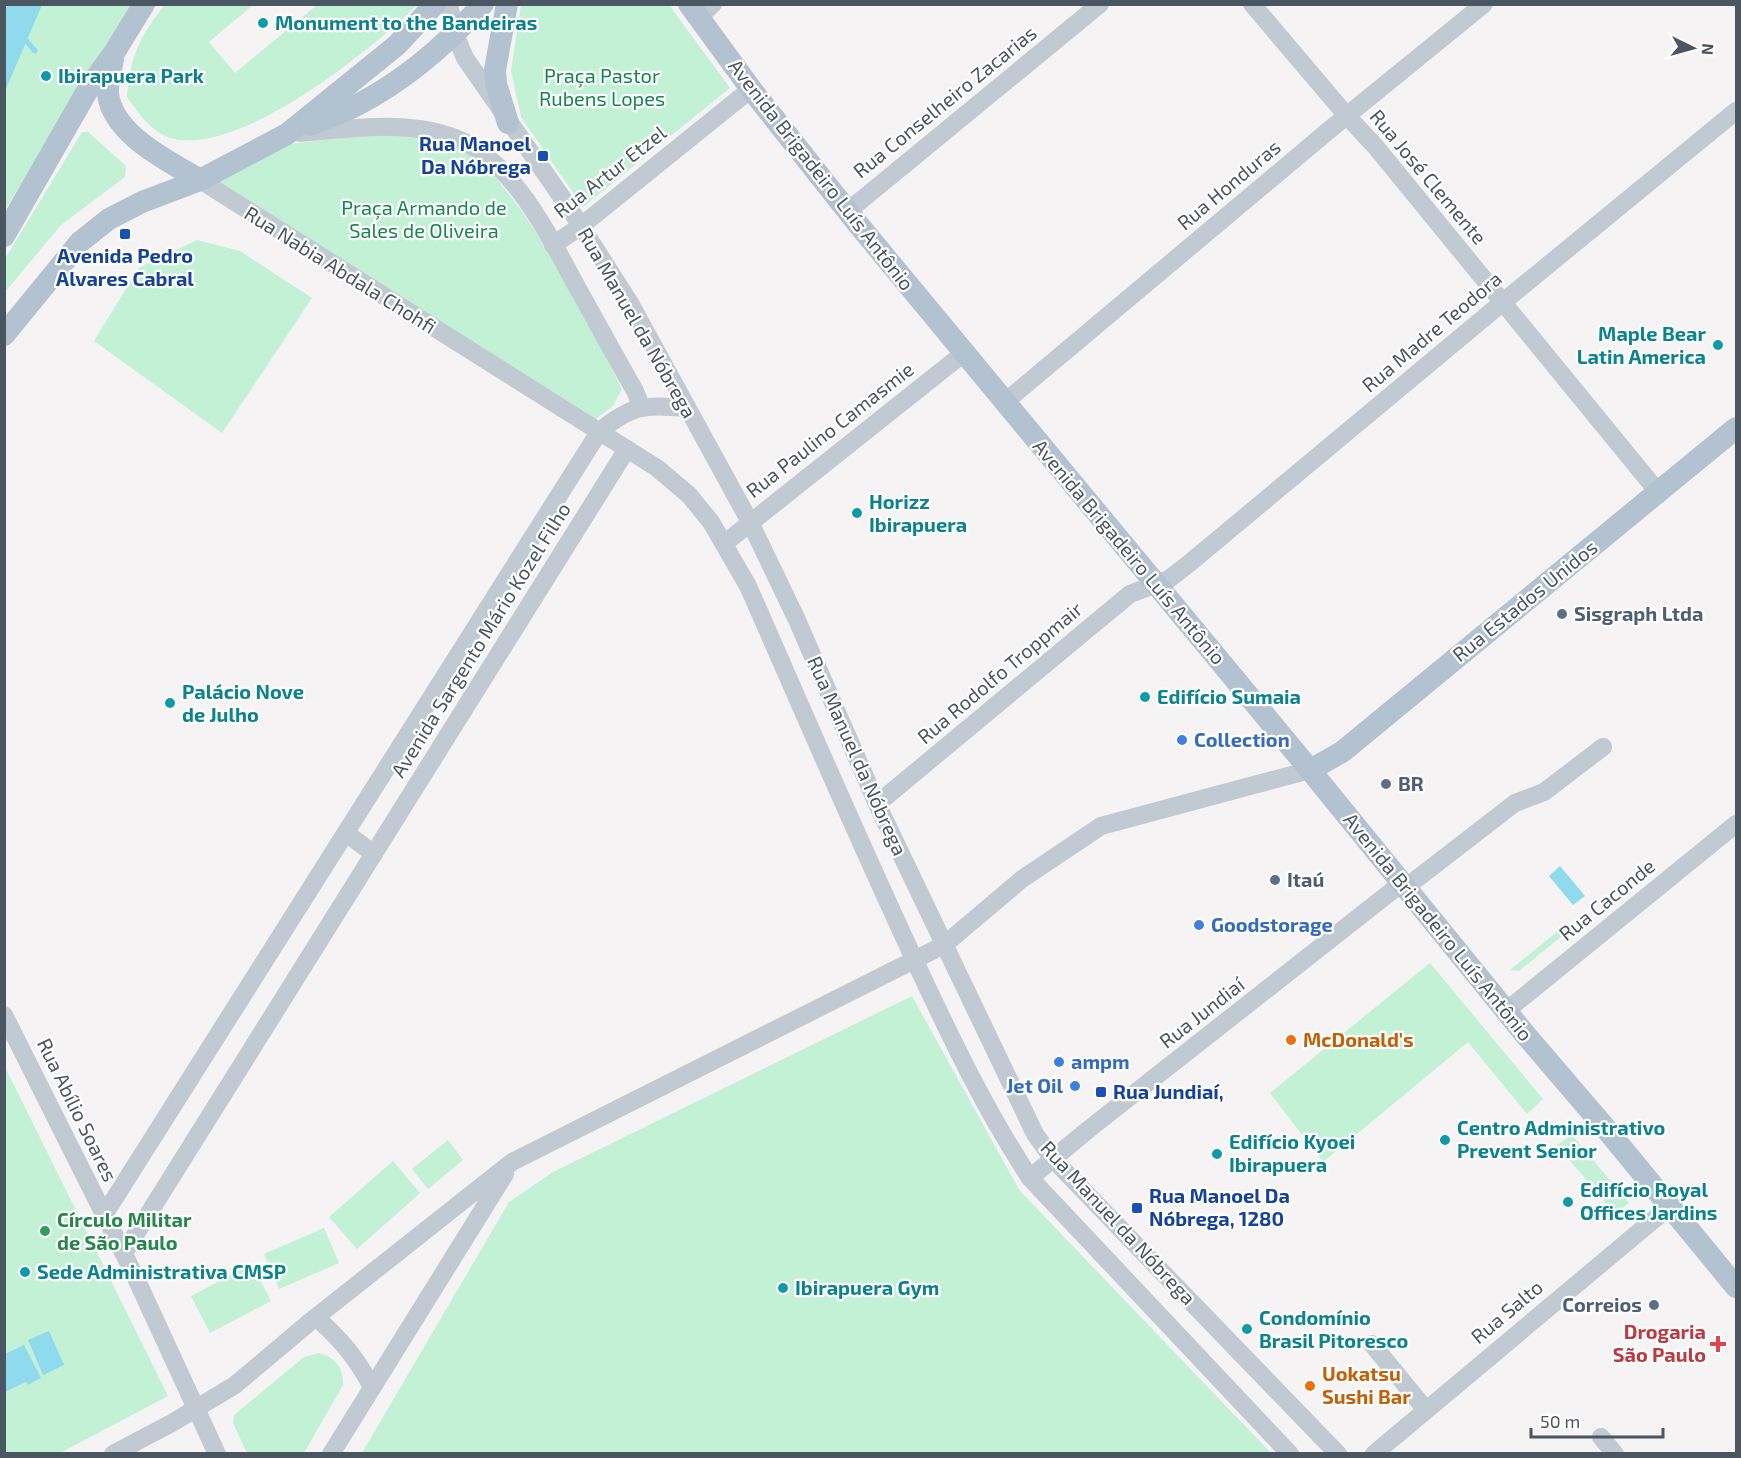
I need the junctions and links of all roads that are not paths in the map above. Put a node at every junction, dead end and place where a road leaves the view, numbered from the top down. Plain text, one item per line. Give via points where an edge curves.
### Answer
1 (435, 4) edge
2 (449, 4) edge
3 (483, 4) edge
4 (507, 4) edge
5 (1100, 4) edge
6 (1252, 4) edge
7 (1484, 4) edge
8 (143, 6) edge
9 (700, 9) edge
10 (455, 34) junction
11 (114, 53) junction
12 (751, 89) junction
13 (1737, 111) edge
14 (1347, 116) junction
15 (508, 123) junction
16 (287, 134) junction
17 (200, 180) junction
18 (848, 211) junction
19 (581, 226) junction
20 (4, 236) edge
21 (553, 244) junction
22 (1503, 302) junction
23 (4, 335) edge
24 (964, 353) junction
25 (1005, 402) junction
26 (641, 406) junction
27 (686, 408) junction
28 (1736, 428) edge
29 (599, 432) junction
30 (627, 449) junction
31 (1658, 492) junction
32 (750, 522) junction
33 (725, 543) junction
34 (1155, 583) junction
35 (797, 620) junction
36 (768, 631) junction
37 (1603, 747) dead end
38 (1310, 770) junction
39 (877, 804) junction
40 (1737, 824) edge
41 (346, 833) junction
42 (374, 854) junction
43 (1403, 885) junction
44 (944, 945) junction
45 (914, 960) junction
46 (1506, 1011) junction
47 (5, 1018) edge
48 (1053, 1159) junction
49 (512, 1162) junction
50 (1030, 1178) junction
51 (1670, 1206) junction
52 (104, 1215) junction
53 (124, 1254) junction
54 (1737, 1287) edge
55 (317, 1318) junction
56 (1372, 1344) dead end
57 (372, 1387) junction
58 (196, 1408) junction
59 (1426, 1410) junction
60 (1601, 1437) dead end
61 (113, 1454) edge
62 (218, 1454) edge
63 (331, 1454) edge
64 (1290, 1454) edge
65 (1338, 1454) edge
66 (1374, 1454) edge
67 (1615, 1454) edge

1 - 16 main road via 398,45
2 - 10 street, Rua Manuel da Nóbrega
3 - 10 main road
4 - 15 main road via 495,70
5 - 18 street, Rua Conselheiro Zacarias
6 - 14 street, Rua José Clemente
7 - 14 street, Rua Honduras
8 - 11 main road
9 - 12 main road, Avenida Brigadeiro Luís Antônio
10 - 15 street, Rua Manuel da Nóbrega via 465,58
10 - 16 main road via 395,84 356,106
11 - 17 main road, Rua Nabia Abdala Chohfi via 108,93 121,124
11 - 20 main road via 90,86
12 - 18 main road, Avenida Brigadeiro Luís Antônio
12 - 19 street, Rua Artur Etzel
13 - 22 street, Rua Madre Teodora
14 - 22 street, Rua José Clemente
14 - 25 street, Rua Honduras
15 - 19 street, Rua Manuel da Nóbrega
16 - 17 main road
16 - 21 street, Rua Manuel da Nóbrega via 383,126 451,136 478,150 507,177
17 - 23 main road via 109,219 80,242
17 - 29 street, Rua Nabia Abdala Chohfi
18 - 24 main road, Avenida Brigadeiro Luís Antônio
19 - 21 street, Rua Artur Etzel
19 - 27 street, Rua Manuel da Nóbrega via 630,303
21 - 26 street, Rua Manuel da Nóbrega
22 - 31 street, Rua José Clemente
22 - 34 street, Rua Madre Teodora via 1186,566 1169,579
24 - 25 main road, Avenida Brigadeiro Luís Antônio
24 - 32 street, Rua Paulino Camasmie
25 - 34 main road, Avenida Brigadeiro Luís Antônio
26 - 27 street
26 - 29 street
27 - 32 street, Rua Manuel da Nóbrega
28 - 31 main road, Rua Estados Unidos
29 - 30 street, Rua Nabia Abdala Chohfi
29 - 41 street, Avenida Sargento Mário Kozel Filho
30 - 33 street, Rua Manuel da Nóbrega via 689,495
30 - 42 street, Avenida Sargento Mário Kozel Filho
31 - 38 main road, Rua Estados Unidos via 1342,752
32 - 33 street, Rua Paulino Camasmie
32 - 35 street, Rua Manuel da Nóbrega
33 - 36 street, Rua Manuel da Nóbrega
34 - 38 main road, Avenida Brigadeiro Luís Antônio
34 - 39 street, Rua Rodolfo Troppmair via 1130,594
35 - 36 street
35 - 39 street, Rua Manuel da Nóbrega
36 - 45 street, Rua Manuel da Nóbrega
37 - 43 street, Rua Jundiaí via 1544,792 1515,803
38 - 43 main road, Avenida Brigadeiro Luís Antônio
38 - 44 street via 1101,826 1022,879
39 - 44 street, Rua Manuel da Nóbrega
40 - 46 street, Rua Caconde
41 - 42 street
41 - 52 street, Avenida Sargento Mário Kozel Filho
42 - 53 street, Avenida Sargento Mário Kozel Filho
43 - 46 main road, Avenida Brigadeiro Luís Antônio
43 - 48 street, Rua Jundiaí
44 - 45 street
44 - 48 street, Rua Manuel da Nóbrega via 1035,1134
45 - 49 street
45 - 50 street, Rua Manuel da Nóbrega via 1000,1132
46 - 51 main road, Avenida Brigadeiro Luís Antônio
47 - 52 street, Rua Abílio Soares
48 - 50 street, Rua Jundiaí
48 - 65 street, Rua Manuel da Nóbrega
49 - 55 street
49 - 57 street
50 - 64 street, Rua Manuel da Nóbrega
51 - 54 main road, Avenida Brigadeiro Luís Antônio
51 - 59 street, Rua Salto
52 - 53 street, Rua Abílio Soares
53 - 58 street, Rua Abílio Soares
55 - 57 street via 358,1360
55 - 58 street via 235,1384
56 - 59 street
57 - 63 street
58 - 61 street
58 - 62 street, Rua Abílio Soares
59 - 66 street, Rua Salto
60 - 67 street

